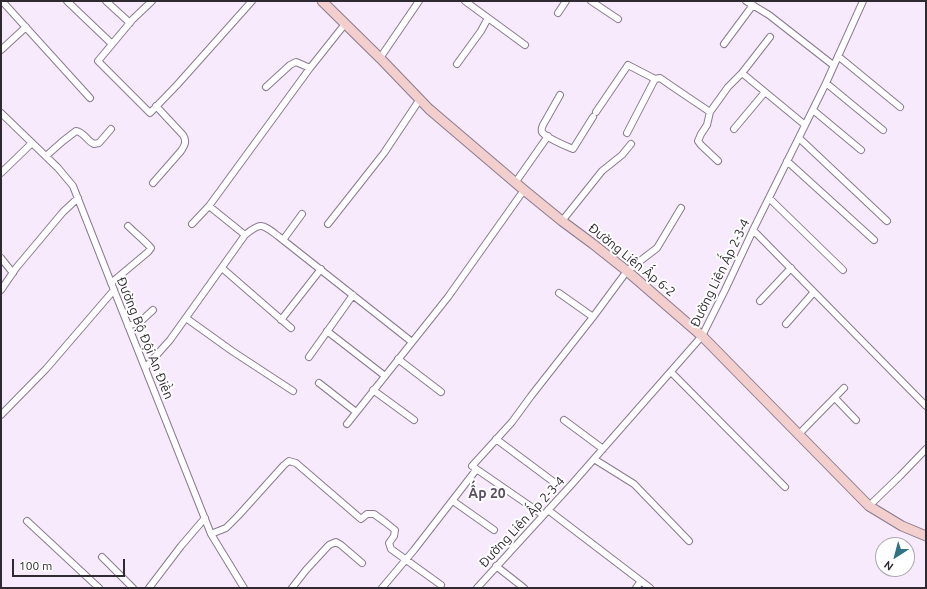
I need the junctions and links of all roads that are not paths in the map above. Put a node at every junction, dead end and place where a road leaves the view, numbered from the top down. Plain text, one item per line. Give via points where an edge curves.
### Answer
1 (2, 1) edge
2 (67, 1) edge
3 (106, 1) edge
4 (152, 1) edge
5 (252, 1) edge
6 (322, 1) edge
7 (419, 1) edge
8 (466, 1) edge
9 (566, 1) edge
10 (591, 1) edge
11 (746, 1) edge
12 (863, 1) edge
13 (753, 6) junction
14 (558, 13) dead end
15 (488, 18) junction
16 (618, 19) dead end
17 (130, 23) junction
18 (345, 24) junction
19 (26, 27) junction
20 (770, 37) dead end
21 (112, 44) junction
22 (724, 44) dead end
23 (525, 45) dead end
24 (1, 50) edge
25 (838, 56) junction
26 (380, 58) junction
27 (457, 64) dead end
28 (834, 65) junction
29 (310, 68) junction
30 (742, 74) junction
31 (655, 79) junction
32 (826, 83) junction
33 (266, 87) dead end
34 (765, 92) junction
35 (560, 95) dead end
36 (90, 98) dead end
37 (420, 99) junction
38 (156, 106) junction
39 (900, 107) dead end
40 (813, 110) junction
41 (710, 112) junction
42 (1, 113) edge
43 (805, 125) junction
44 (111, 129) dead end
45 (734, 129) dead end
46 (883, 130) dead end
47 (627, 133) dead end
48 (548, 136) junction
49 (799, 138) junction
50 (32, 143) junction
51 (631, 144) dead end
52 (861, 150) dead end
53 (46, 156) junction
54 (718, 161) dead end
55 (787, 161) junction
56 (1, 173) edge
57 (154, 183) dead end
58 (515, 183) junction
59 (524, 190) junction
60 (78, 198) junction
61 (769, 198) junction
62 (209, 206) junction
63 (681, 208) dead end
64 (302, 214) dead end
65 (562, 221) junction
66 (887, 221) dead end
67 (192, 224) dead end
68 (328, 224) dead end
69 (128, 226) dead end
70 (753, 230) junction
71 (245, 236) junction
72 (283, 240) junction
73 (874, 240) dead end
74 (1, 259) edge
75 (222, 268) junction
76 (791, 268) junction
77 (321, 269) junction
78 (843, 270) dead end
79 (627, 271) junction
80 (13, 273) junction
81 (111, 284) junction
82 (1, 290) edge
83 (114, 290) junction
84 (814, 292) junction
85 (559, 293) dead end
86 (353, 295) junction
87 (760, 301) dead end
88 (153, 310) dead end
89 (593, 317) junction
90 (186, 318) junction
91 (281, 320) junction
92 (786, 324) dead end
93 (128, 326) junction
94 (291, 328) dead end
95 (327, 331) junction
96 (702, 336) junction
97 (412, 342) junction
98 (309, 357) dead end
99 (398, 359) junction
100 (145, 368) junction
101 (671, 372) junction
102 (384, 376) junction
103 (319, 383) dead end
104 (844, 388) dead end
105 (373, 390) junction
106 (292, 391) dead end
107 (441, 392) dead end
108 (834, 398) junction
109 (926, 406) edge
110 (356, 412) junction
111 (1, 415) edge
112 (414, 420) dead end
113 (564, 420) dead end
114 (856, 420) dead end
115 (346, 424) dead end
116 (799, 434) junction
117 (496, 439) junction
118 (603, 449) junction
119 (925, 452) edge
120 (594, 459) junction
121 (476, 470) junction
122 (555, 483) dead end
123 (785, 487) dead end
124 (453, 501) junction
125 (869, 506) junction
126 (548, 510) junction
127 (543, 516) junction
128 (205, 518) junction
129 (27, 521) dead end
130 (494, 530) dead end
131 (211, 534) junction
132 (926, 536) edge
133 (689, 540) dead end
134 (102, 557) dead end
135 (406, 559) junction
136 (362, 563) dead end
137 (496, 566) junction
138 (641, 581) junction
139 (441, 585) dead end
140 (99, 588) edge
141 (133, 588) edge
142 (149, 588) edge
143 (244, 588) edge
144 (292, 588) edge
145 (382, 588) edge
146 (477, 588) edge
147 (524, 588) edge
148 (636, 588) edge
149 (650, 588) edge

1 - 19 street
2 - 21 street
3 - 17 street
4 - 17 street
5 - 38 street
6 - 18 street, Đường Liên Ấp 6-2
7 - 26 street
8 - 15 street
9 - 14 street
10 - 16 street
11 - 13 street
12 - 25 street, Đường Liên Ấp 2-3-4
13 - 22 street
13 - 28 street
15 - 23 street
15 - 27 street
17 - 21 street
18 - 26 street, Đường Liên Ấp 6-2
18 - 29 street
19 - 24 street
19 - 36 street
20 - 30 street
21 - 38 street via 98,61 150,113
25 - 28 street, Đường Liên Ấp 2-3-4
25 - 39 street
26 - 37 street, Đường Liên Ấp 6-2
28 - 32 street, Đường Liên Ấp 2-3-4
29 - 33 street via 296,62
29 - 62 street
30 - 34 street
30 - 41 street via 728,87
31 - 41 street via 660,78
31 - 47 street
31 - 48 street via 628,65 573,149
32 - 40 street, Đường Liên Ấp 2-3-4
32 - 46 street
34 - 43 street
34 - 45 street
35 - 48 street via 542,128
37 - 58 street, Đường Liên Ấp 6-2
37 - 68 street via 384,152
38 - 57 street via 186,141 181,151
40 - 43 street, Đường Liên Ấp 2-3-4
40 - 52 street
41 - 54 street via 707,125 698,140
42 - 50 street, Đường Bộ Đội An Điền
43 - 49 street, Đường Liên Ấp 2-3-4
44 - 53 street via 99,143 94,144 76,131
48 - 58 street
49 - 55 street, Đường Liên Ấp 2-3-4
49 - 66 street
50 - 53 street, Đường Bộ Đội An Điền
50 - 56 street
51 - 65 street via 622,156 602,171
53 - 60 street, Đường Bộ Đội An Điền via 73,186
55 - 61 street, Đường Liên Ấp 2-3-4
55 - 73 street
58 - 59 street, Đường Liên Ấp 6-2
59 - 65 street, Đường Liên Ấp 6-2
59 - 97 street via 448,297
60 - 80 street via 62,212
60 - 81 street, Đường Bộ Đội An Điền
61 - 70 street, Đường Liên Ấp 2-3-4
61 - 78 street
62 - 67 street
62 - 71 street
63 - 79 street via 657,248
64 - 72 street
65 - 79 street, Đường Liên Ấp 6-2
69 - 81 street via 151,248
70 - 76 street
70 - 96 street, Đường Liên Ấp 2-3-4
71 - 72 street via 259,226 266,227
71 - 75 street
72 - 77 street
74 - 80 street
75 - 90 street
75 - 91 street
76 - 84 street
76 - 87 street
77 - 86 street
77 - 91 street
79 - 89 street
79 - 96 street, Đường Liên Ấp 6-2
80 - 82 street
81 - 83 street, Đường Bộ Đội An Điền
83 - 93 street, Đường Bộ Đội An Điền
83 - 111 street via 46,369
84 - 92 street
84 - 109 street
85 - 89 street
86 - 95 street
86 - 97 street
88 - 93 street via 140,322
89 - 117 street
90 - 100 street
90 - 106 street
91 - 94 street
93 - 100 street, Đường Bộ Đội An Điền
95 - 98 street
95 - 102 street
96 - 101 street, Đường Liên Ấp 2-3-4
96 - 116 street, Đường Liên Ấp 6-2
97 - 99 street
99 - 102 street
99 - 107 street
100 - 128 street, Đường Bộ Đội An Điền
101 - 118 street, Đường Liên Ấp 2-3-4
101 - 123 street
102 - 105 street
103 - 110 street
104 - 108 street
105 - 110 street
105 - 112 street
108 - 114 street
108 - 116 street
110 - 115 street
113 - 118 street
116 - 125 street, Đường Liên Ấp 6-2
117 - 121 street via 472,466
117 - 122 street
118 - 120 street, Đường Liên Ấp 2-3-4
119 - 125 street
120 - 126 street, Đường Liên Ấp 2-3-4
120 - 133 street via 634,484
121 - 124 street
121 - 127 street
124 - 130 street
124 - 135 street
125 - 132 street, Đường Liên Ấp 6-2 via 902,526
126 - 127 street, Đường Liên Ấp 2-3-4
126 - 138 street
127 - 137 street, Đường Liên Ấp 2-3-4
128 - 131 street, Đường Bộ Đội An Điền
128 - 142 street
129 - 140 street
131 - 135 street via 226,528 290,461 296,463 361,519 367,514 374,514 395,530 389,543 390,549
131 - 143 street, Đường Bộ Đội An Điền
134 - 141 street
135 - 139 street
135 - 145 street
136 - 144 street via 336,542 329,545
137 - 146 street, Đường Liên Ấp 2-3-4
137 - 147 street
138 - 148 street
138 - 149 street

